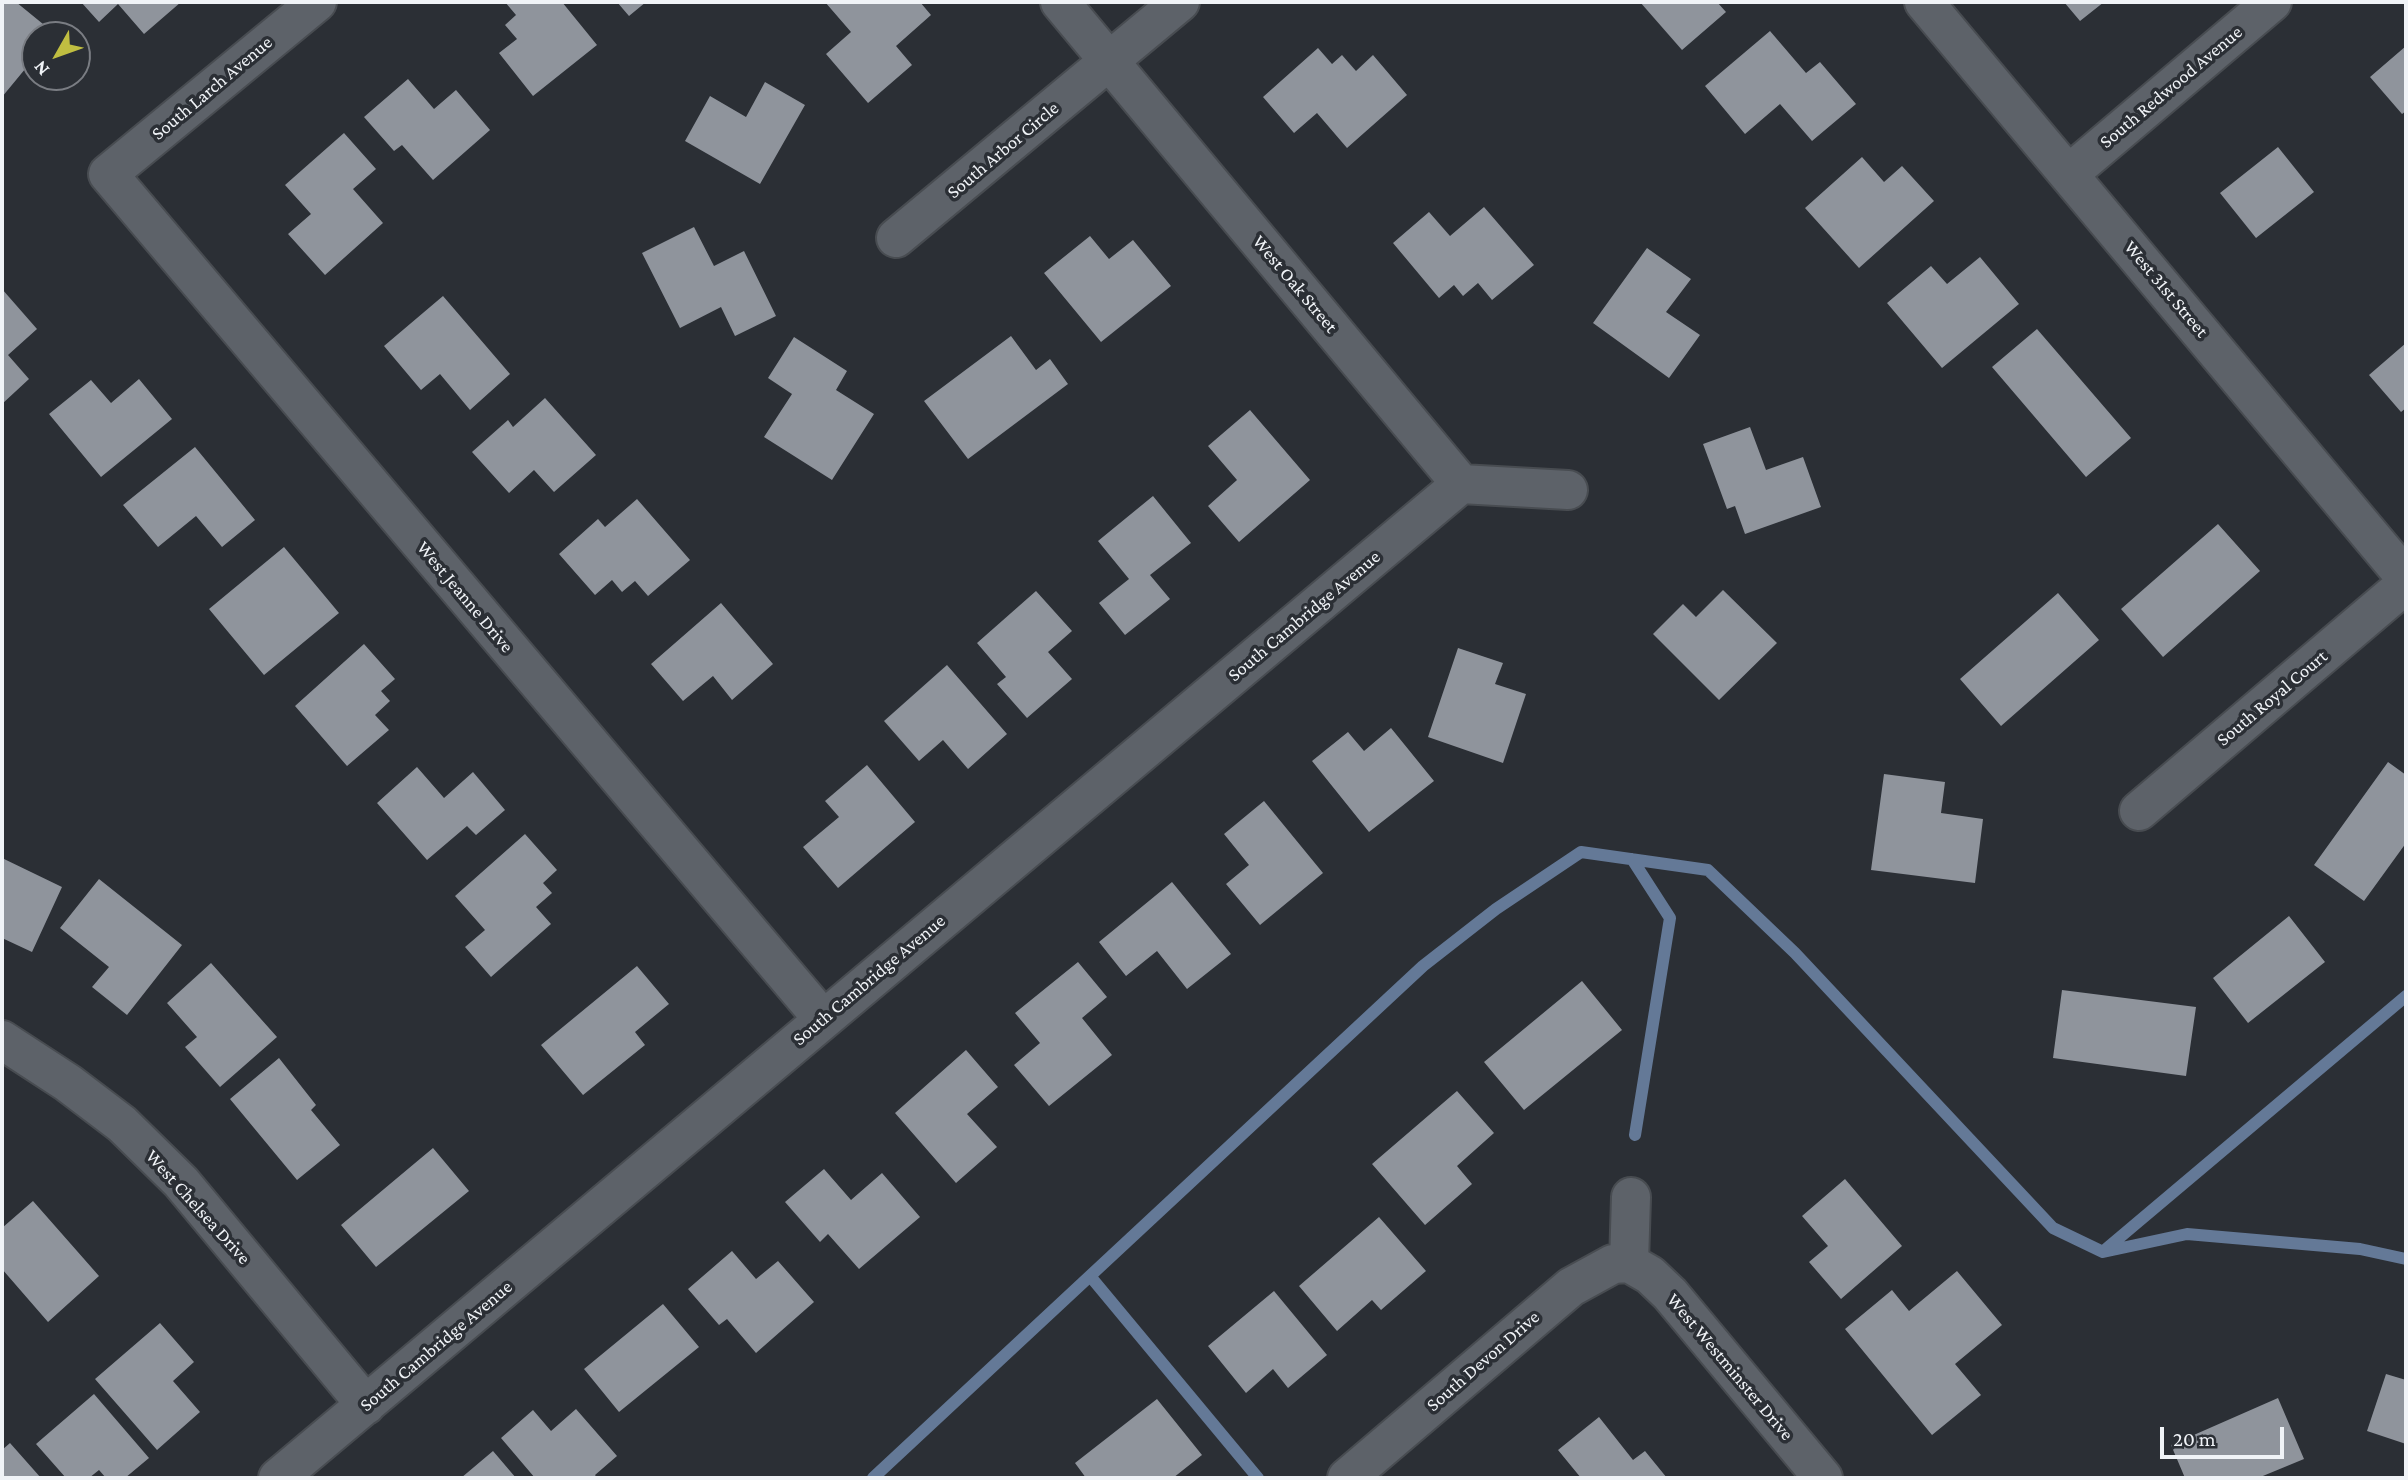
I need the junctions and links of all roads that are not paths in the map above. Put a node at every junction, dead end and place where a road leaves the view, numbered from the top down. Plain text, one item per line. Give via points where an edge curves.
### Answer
1 (317, 2) edge
2 (1060, 2) edge
3 (1180, 2) edge
4 (1924, 2) edge
5 (2272, 2) edge
6 (1109, 61) junction
7 (2070, 173) junction
8 (108, 174) joint
9 (896, 239) dead end
10 (1461, 484) junction
11 (1568, 490) dead end
12 (2406, 581) edge
13 (2138, 811) dead end
14 (823, 1019) junction
15 (2, 1040) edge
16 (1631, 1197) dead end
17 (1629, 1263) junction
18 (366, 1405) junction
19 (278, 1478) edge
20 (1346, 1478) edge
21 (1823, 1478) edge

1 - 8 street, South Larch Avenue
2 - 6 street, West Oak Street
3 - 6 street, South Arbor Circle
4 - 7 street, West 31st Street
5 - 7 street, South Redwood Avenue
6 - 9 street, South Arbor Circle
6 - 10 street, West Oak Street
7 - 12 street, West 31st Street
8 - 14 street, West Jeanne Drive
10 - 11 street
10 - 14 street, South Cambridge Avenue
12 - 13 street, South Royal Court
14 - 18 street, South Cambridge Avenue
15 - 18 street, West Chelsea Drive via 122,1124 181,1182
16 - 17 street
17 - 20 street, South Devon Drive via 1613,1264 1571,1287
17 - 21 street, West Westminster Drive via 1670,1294
18 - 19 street, South Cambridge Avenue

